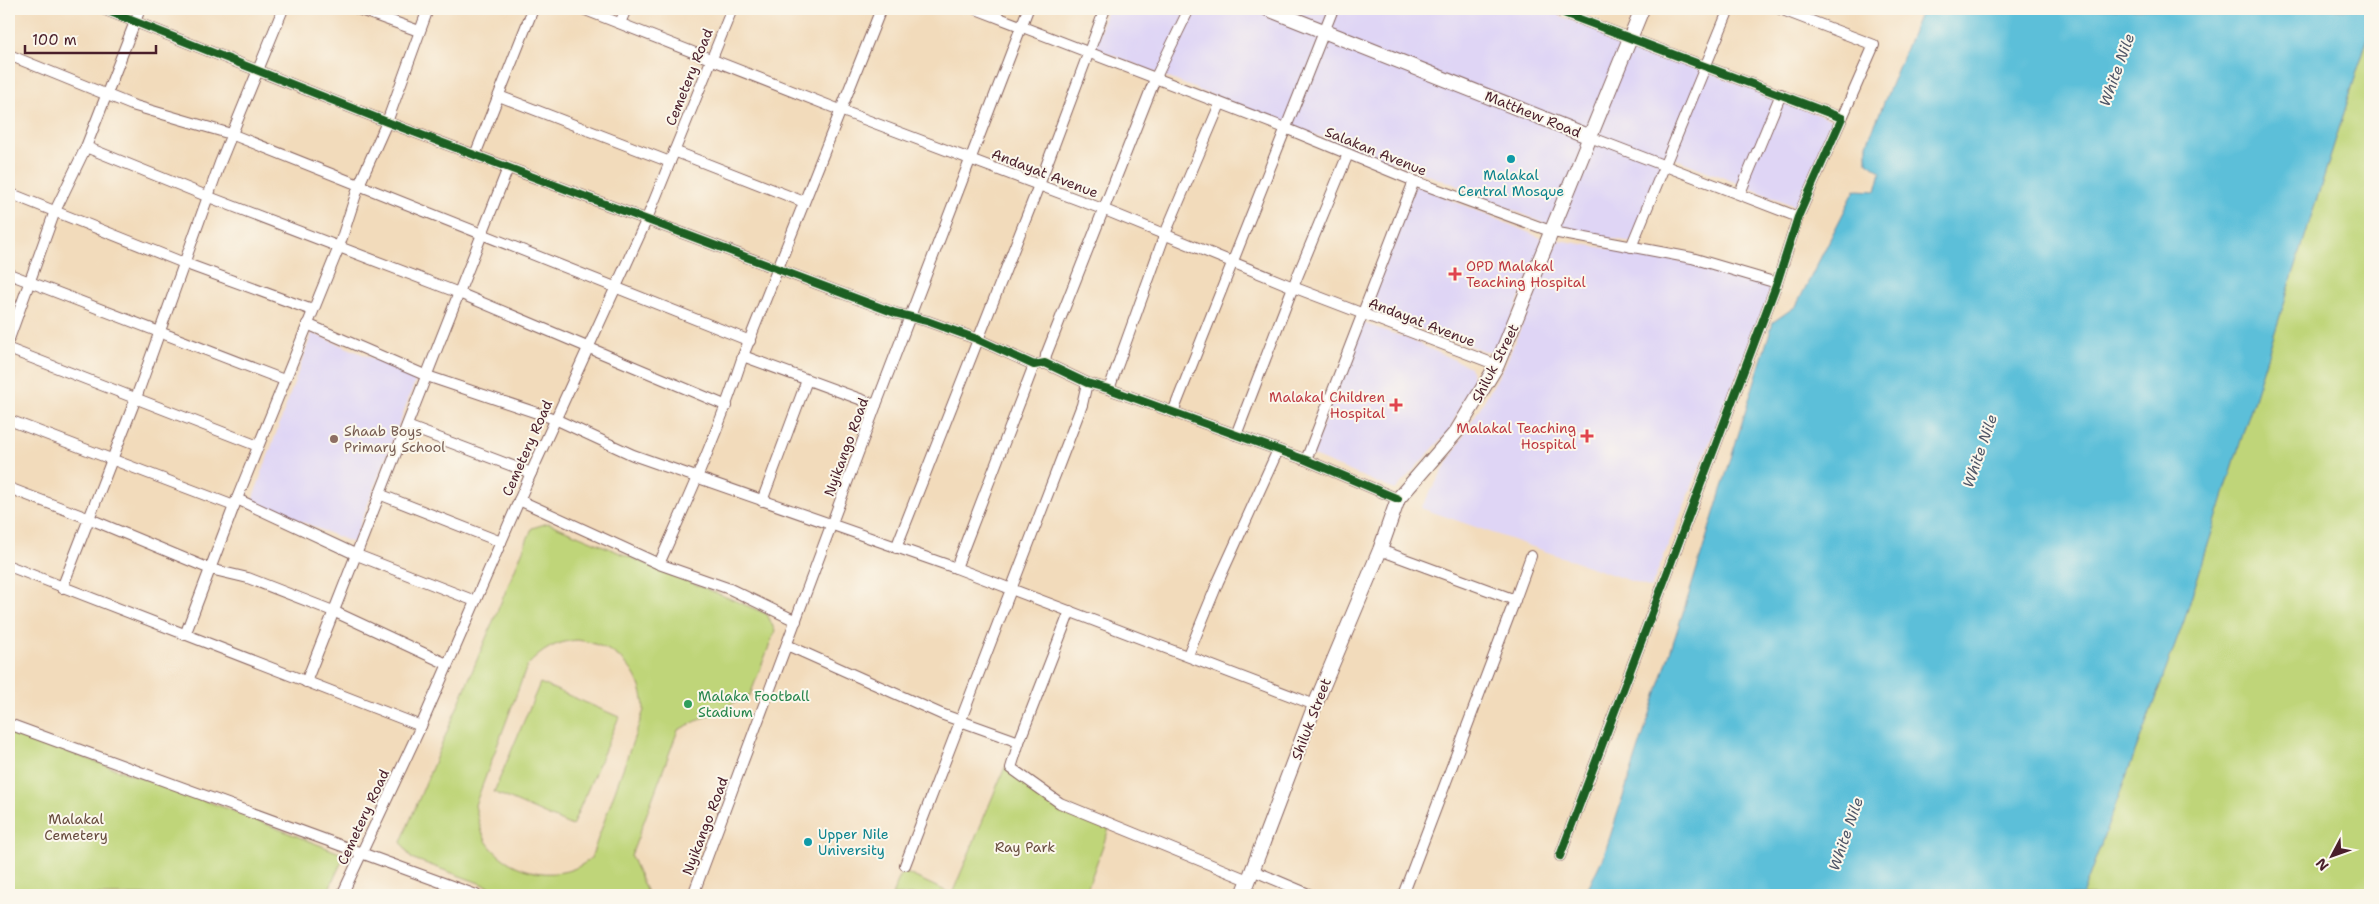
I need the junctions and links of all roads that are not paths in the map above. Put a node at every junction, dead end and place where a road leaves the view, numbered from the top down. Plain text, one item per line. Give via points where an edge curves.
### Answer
1 (103, 9) edge
2 (140, 9) edge
3 (284, 9) edge
4 (358, 9) edge
5 (428, 9) edge
6 (533, 9) edge
7 (583, 9) edge
8 (626, 9) edge
9 (732, 9) edge
10 (881, 9) edge
11 (976, 9) edge
12 (1028, 9) edge
13 (1106, 9) edge
14 (1188, 9) edge
15 (1268, 9) edge
16 (1333, 9) edge
17 (1553, 9) edge
18 (1642, 9) edge
19 (1730, 9) edge
20 (1780, 9) edge
21 (135, 20) junction
22 (620, 24) junction
23 (1021, 27) junction
24 (419, 30) junction
25 (1324, 30) junction
26 (1630, 40) junction
27 (9, 54) edge
28 (1088, 54) junction
29 (710, 60) junction
30 (1705, 68) junction
31 (259, 70) junction
32 (1155, 80) junction
33 (1781, 94) junction
34 (106, 96) junction
35 (499, 96) junction
36 (1220, 104) junction
37 (840, 110) junction
38 (1842, 118) junction
39 (387, 122) junction
40 (1285, 128) junction
41 (232, 134) junction
42 (1590, 137) junction
43 (86, 148) junction
44 (674, 151) junction
45 (1348, 154) junction
46 (475, 155) junction
47 (972, 159) junction
48 (670, 162) junction
49 (1666, 165) junction
50 (508, 168) junction
51 (1414, 181) junction
52 (1039, 185) junction
53 (359, 186) junction
54 (9, 192) edge
55 (1740, 193) junction
56 (209, 198) junction
57 (804, 202) junction
58 (1105, 210) junction
59 (55, 211) junction
60 (1798, 217) junction
61 (646, 221) junction
62 (1552, 232) junction
63 (483, 234) junction
64 (1165, 234) junction
65 (339, 246) junction
66 (1631, 247) junction
67 (1232, 261) junction
68 (184, 263) junction
69 (778, 270) junction
70 (9, 274) edge
71 (29, 283) junction
72 (1777, 283) junction
73 (1293, 287) junction
74 (614, 288) junction
75 (459, 292) junction
76 (312, 310) junction
77 (1362, 314) junction
78 (911, 318) junction
79 (307, 324) junction
80 (159, 331) junction
81 (977, 338) junction
82 (9, 339) edge
83 (750, 341) junction
84 (588, 346) junction
85 (9, 350) edge
86 (743, 356) junction
87 (1045, 363) junction
88 (1034, 365) junction
89 (1497, 365) junction
90 (426, 376) junction
91 (284, 380) junction
92 (807, 380) junction
93 (1087, 383) junction
94 (1109, 389) junction
95 (136, 398) junction
96 (876, 405) junction
97 (727, 406) junction
98 (1173, 412) junction
99 (555, 419) junction
100 (9, 420) edge
101 (407, 426) junction
102 (1236, 435) junction
103 (258, 446) junction
104 (1278, 450) junction
105 (1306, 460) junction
106 (112, 461) junction
107 (530, 473) junction
108 (698, 478) junction
109 (9, 488) edge
110 (379, 494) junction
111 (1398, 499) junction
112 (519, 500) junction
113 (762, 500) junction
114 (235, 503) junction
115 (90, 519) junction
116 (831, 526) junction
117 (501, 542) junction
118 (896, 548) junction
119 (1380, 550) junction
120 (357, 555) junction
121 (1531, 556) dead end
122 (659, 564) junction
123 (9, 566) edge
124 (956, 568) junction
125 (210, 569) junction
126 (62, 588) junction
127 (1013, 589) junction
128 (1515, 600) junction
129 (475, 601) junction
130 (334, 611) junction
131 (1070, 611) junction
132 (796, 621) junction
133 (185, 635) junction
134 (787, 645) junction
135 (1188, 656) junction
136 (448, 664) junction
137 (306, 682) junction
138 (1315, 706) junction
139 (960, 722) junction
140 (9, 724) edge
141 (421, 726) junction
142 (1019, 742) junction
143 (361, 852) junction
144 (1560, 856) dead end
145 (905, 865) dead end
146 (1250, 875) junction
147 (342, 895) edge
148 (476, 895) edge
149 (693, 895) edge
150 (1243, 895) edge
151 (1311, 895) edge
152 (1403, 895) edge

1 - 21 street
2 - 21 street
3 - 31 street
4 - 24 street
5 - 24 street
6 - 35 street
7 - 22 street, Andayat Avenue
8 - 22 street
9 - 29 street, Cemetery Road
10 - 37 street
11 - 23 street, Salakan Avenue
12 - 23 street, Nyikango Road
13 - 28 street
14 - 32 street
15 - 25 street, Matthew Road
16 - 25 street
17 - 26 street
18 - 26 street, Shiluk Street
19 - 30 street
20 - 38 street via 1874,45
21 - 31 street
21 - 34 street
22 - 29 street, Andayat Avenue
23 - 28 street, Salakan Avenue
23 - 47 street, Nyikango Road
24 - 39 street
25 - 40 street
25 - 42 street, Matthew Road
26 - 30 street
26 - 42 street, Shiluk Street
27 - 34 street
28 - 32 street, Salakan Avenue
28 - 52 street
29 - 37 street, Andayat Avenue
29 - 44 street, Cemetery Road
30 - 33 street
30 - 49 street
31 - 39 street
31 - 41 street
32 - 36 street, Salakan Avenue
32 - 58 street
33 - 38 street
33 - 55 street
34 - 41 street
34 - 43 street
35 - 46 street
35 - 48 street
36 - 40 street, Salakan Avenue
36 - 64 street
37 - 47 street, Andayat Avenue
37 - 57 street
38 - 60 street
39 - 46 street
39 - 53 street
40 - 45 street, Salakan Avenue
40 - 67 street
41 - 53 street
41 - 56 street
42 - 49 street, Matthew Road
42 - 62 street, Shiluk Street
43 - 56 street
43 - 59 street
44 - 48 street, Cemetery Road
44 - 57 street
45 - 51 street, Salakan Avenue
45 - 73 street
46 - 50 street
47 - 52 street, Andayat Avenue
47 - 78 street, Nyikango Road
48 - 61 street, Cemetery Road
49 - 55 street, Matthew Road
49 - 66 street
50 - 61 street
50 - 63 street
51 - 62 street, Salakan Avenue
51 - 77 street
52 - 58 street, Andayat Avenue
52 - 81 street
53 - 63 street
53 - 65 street
54 - 59 street
55 - 60 street, Matthew Road
56 - 65 street
56 - 68 street
57 - 69 street
58 - 64 street, Andayat Avenue
58 - 87 street
59 - 68 street
59 - 71 street
60 - 72 street
61 - 69 street
61 - 74 street, Cemetery Road
62 - 66 street, Salakan Avenue
62 - 89 street, Shiluk Street
63 - 74 street
63 - 75 street
64 - 67 street, Andayat Avenue
64 - 94 street
65 - 75 street
65 - 76 street
66 - 72 street, Salakan Avenue via 1692,258
67 - 73 street, Andayat Avenue
67 - 98 street
68 - 76 street
68 - 80 street
69 - 78 street
69 - 83 street
70 - 71 street
71 - 80 street
71 - 82 street
72 - 144 street
73 - 77 street, Andayat Avenue
73 - 102 street
74 - 83 street
74 - 84 street, Cemetery Road
75 - 84 street
75 - 90 street
76 - 79 street
77 - 89 street, Andayat Avenue
77 - 105 street
78 - 81 street
78 - 96 street, Nyikango Road
79 - 90 street
79 - 91 street
80 - 91 street
80 - 95 street
81 - 88 street
81 - 118 street
83 - 86 street
84 - 97 street
84 - 99 street, Cemetery Road
85 - 95 street
86 - 92 street
86 - 97 street
87 - 88 street
87 - 93 street
88 - 124 street
89 - 111 street, Shiluk Street via 1457,431
90 - 99 street
90 - 101 street
91 - 103 street
92 - 96 street
92 - 113 street
93 - 94 street
93 - 127 street via 1082,405
94 - 98 street
95 - 103 street
95 - 106 street
96 - 116 street, Nyikango Road
97 - 108 street
98 - 102 street
99 - 107 street, Cemetery Road
99 - 108 street via 633,455
100 - 106 street
101 - 107 street
101 - 110 street
102 - 104 street
103 - 114 street
104 - 105 street
104 - 135 street
105 - 111 street
106 - 114 street
106 - 115 street
107 - 112 street, Cemetery Road
108 - 113 street
108 - 122 street
109 - 115 street
110 - 117 street
110 - 120 street
111 - 119 street, Shiluk Street
112 - 117 street, Cemetery Road
112 - 122 street
113 - 116 street
114 - 120 street
114 - 125 street
115 - 125 street
115 - 126 street
116 - 118 street
116 - 132 street, Nyikango Road
117 - 129 street, Cemetery Road
118 - 124 street
119 - 128 street
119 - 138 street, Shiluk Street
120 - 129 street
120 - 130 street
121 - 128 street
122 - 132 street via 730,589
123 - 126 street
124 - 127 street
125 - 130 street via 248,578
125 - 133 street
126 - 133 street
127 - 131 street
127 - 139 street
128 - 152 street
129 - 136 street, Cemetery Road
130 - 136 street
130 - 137 street
131 - 135 street
131 - 142 street
132 - 134 street, Nyikango Road
133 - 137 street
134 - 139 street
134 - 149 street, Nyikango Road
135 - 138 street
136 - 141 street, Cemetery Road
137 - 141 street
138 - 146 street, Shiluk Street
139 - 142 street
139 - 145 street
140 - 143 street
141 - 143 street, Cemetery Road
142 - 146 street via 1011,768 1060,803
143 - 147 street, Cemetery Road
143 - 148 street
146 - 150 street, Shiluk Street
146 - 151 street

